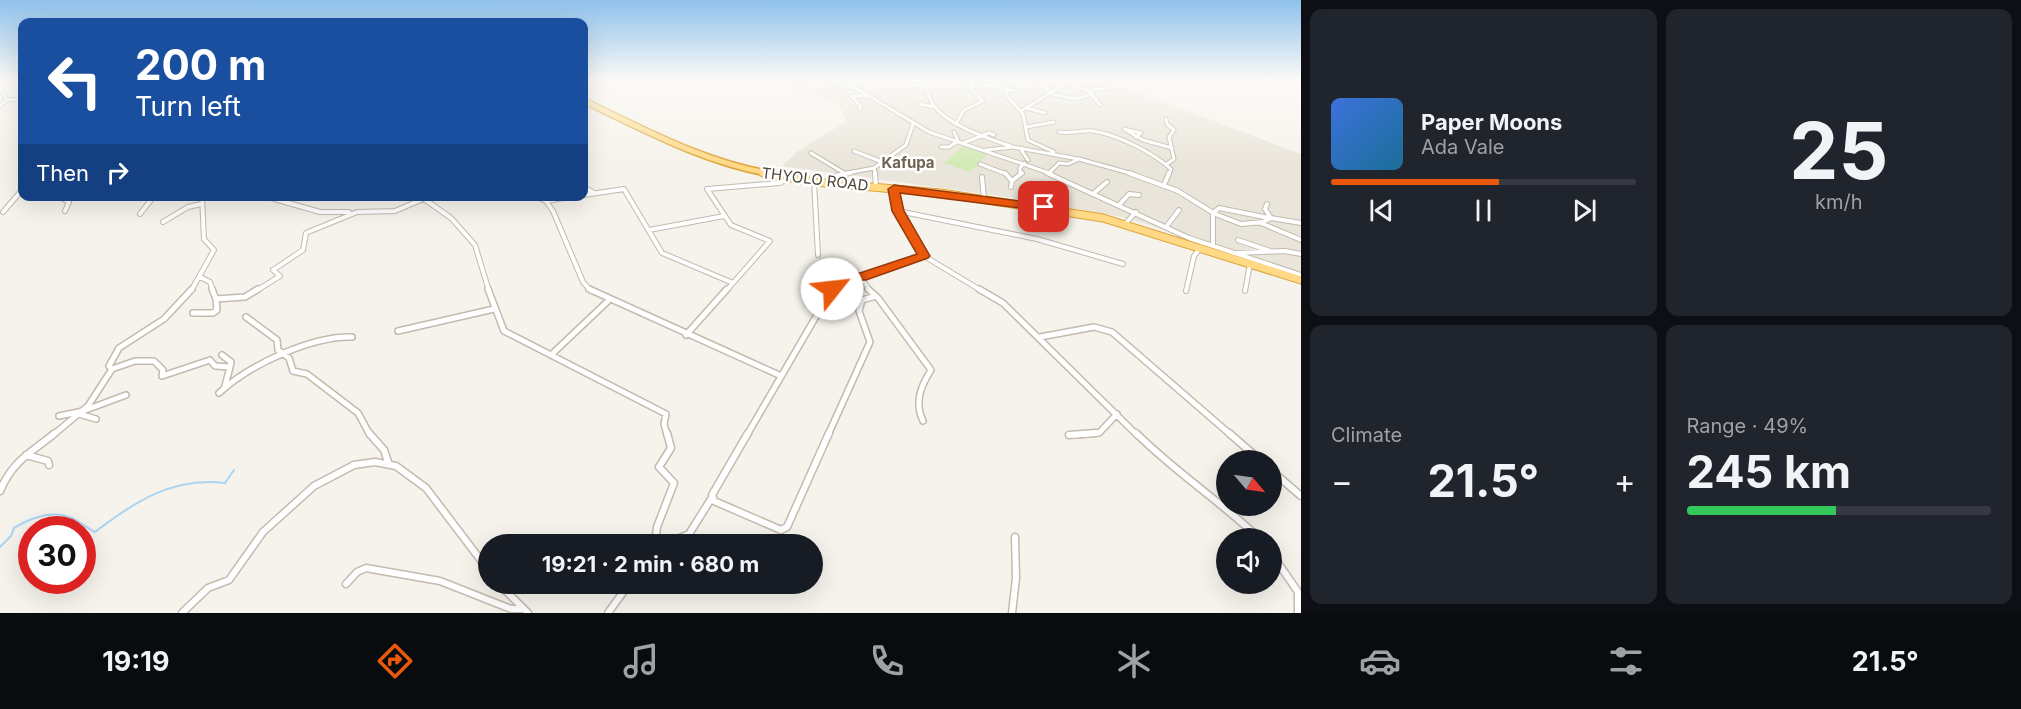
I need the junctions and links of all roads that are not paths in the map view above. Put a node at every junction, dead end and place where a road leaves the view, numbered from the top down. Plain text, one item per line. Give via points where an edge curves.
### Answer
1 (602, 109) edge
2 (888, 109) edge
3 (937, 109) edge
4 (967, 109) edge
5 (1018, 109) edge
6 (1026, 109) edge
7 (1030, 109) edge
8 (1021, 111) junction
9 (1045, 112) dead end
10 (1166, 120) dead end
11 (957, 122) junction
12 (1054, 122) dead end
13 (913, 124) junction
14 (1026, 127) junction
15 (954, 132) dead end
16 (970, 132) junction
17 (1059, 132) dead end
18 (994, 135) dead end
19 (979, 136) junction
20 (1136, 137) dead end
21 (1028, 140) junction
22 (1143, 140) junction
23 (962, 142) junction
24 (1135, 142) dead end
25 (941, 147) dead end
26 (1013, 147) junction
27 (1019, 148) junction
28 (1172, 148) junction
29 (986, 150) junction
30 (854, 151) dead end
31 (811, 153) dead end
32 (1058, 154) junction
33 (1078, 159) junction
34 (922, 162) dead end
35 (1026, 162) junction
36 (885, 163) junction
37 (980, 164) dead end
38 (1167, 164) junction
39 (874, 168) junction
40 (1049, 172) junction
41 (844, 173) junction
42 (982, 177) dead end
43 (788, 178) junction
44 (1012, 181) junction
45 (814, 182) junction
46 (1107, 182) dead end
47 (834, 184) junction
48 (1164, 185) junction
49 (876, 187) junction
50 (1011, 187) dead end
51 (588, 189) edge
52 (894, 189) junction
53 (1095, 192) junction
54 (594, 193) junction
55 (588, 194) edge
56 (18, 195) edge
57 (1139, 195) dead end
58 (984, 199) junction
59 (67, 201) edge
60 (150, 201) edge
61 (201, 201) edge
62 (282, 201) edge
63 (416, 201) edge
64 (426, 201) edge
65 (546, 201) edge
66 (201, 204) junction
67 (1120, 204) junction
68 (1267, 204) dead end
69 (1179, 210) dead end
70 (64, 211) dead end
71 (898, 211) junction
72 (3, 212) dead end
73 (357, 212) junction
74 (1136, 212) junction
75 (140, 214) dead end
76 (1215, 214) junction
77 (724, 216) junction
78 (1270, 218) junction
79 (163, 222) dead end
80 (1261, 223) junction
81 (1301, 223) edge
82 (1125, 224) junction
83 (1166, 228) junction
84 (649, 230) junction
85 (1170, 234) junction
86 (1238, 240) dead end
87 (1301, 240) edge
88 (1213, 246) junction
89 (1201, 247) junction
90 (1272, 252) junction
91 (1234, 253) junction
92 (1301, 254) edge
93 (818, 255) dead end
94 (924, 256) junction
95 (1123, 264) dead end
96 (1250, 264) junction
97 (1301, 275) edge
98 (200, 277) junction
99 (861, 277) junction
100 (1301, 280) edge
101 (733, 283) junction
102 (1186, 291) dead end
103 (1245, 291) dead end
104 (876, 296) junction
105 (216, 299) junction
106 (608, 301) junction
107 (494, 309) junction
108 (193, 313) dead end
109 (246, 318) dead end
110 (398, 331) dead end
111 (686, 335) junction
112 (352, 337) dead end
113 (1040, 337) junction
114 (222, 355) dead end
115 (284, 355) junction
116 (551, 356) junction
117 (230, 367) junction
118 (112, 369) junction
119 (779, 375) junction
120 (225, 386) junction
121 (219, 393) dead end
122 (126, 395) dead end
123 (81, 413) junction
124 (1117, 414) junction
125 (59, 416) dead end
126 (96, 419) dead end
127 (922, 420) dead end
128 (1069, 435) dead end
129 (1248, 450) edge
130 (26, 455) junction
131 (388, 462) junction
132 (49, 465) dead end
133 (1282, 480) edge
134 (0, 491) edge
135 (1301, 496) edge
136 (711, 499) junction
137 (1249, 528) edge
138 (657, 534) edge
139 (690, 534) edge
140 (1016, 537) dead end
141 (478, 556) edge
142 (1282, 569) edge
143 (346, 584) dead end
144 (509, 594) edge
145 (622, 594) edge
146 (525, 611) edge
147 (182, 613) edge
148 (608, 613) edge
149 (1012, 613) edge
150 (1298, 613) edge

1 - 43 highway, THYOLO ROAD via 699,154
2 - 13 street
3 - 11 street
4 - 11 street
5 - 8 street
6 - 8 street
7 - 9 street
8 - 14 street
10 - 28 street via 1173,129 1169,137
11 - 16 street
12 - 14 street
13 - 23 street
13 - 36 street via 901,150
14 - 21 street
15 - 23 street
16 - 19 street
16 - 23 street
17 - 38 street via 1091,131 1105,135
18 - 19 street
19 - 23 street
19 - 26 street
20 - 22 street
21 - 27 street
21 - 32 street
22 - 24 street
22 - 28 street
23 - 25 street
23 - 29 street
26 - 27 street
26 - 29 street
27 - 32 street
27 - 35 street
28 - 38 street via 1174,159
29 - 35 street
30 - 36 street
31 - 41 street
32 - 33 street
33 - 40 street via 1059,163
33 - 48 street
34 - 36 street
35 - 40 street
35 - 44 street via 1019,177
36 - 39 street
37 - 44 street via 1005,173
38 - 48 street via 1170,171
39 - 41 street
39 - 49 street
40 - 53 street
41 - 47 street via 834,176
42 - 58 street
43 - 45 highway, THYOLO ROAD
43 - 77 street via 780,183 706,189
44 - 50 street
45 - 47 highway, THYOLO ROAD
45 - 93 street
46 - 53 street
47 - 49 highway, THYOLO ROAD
48 - 76 street
49 - 52 highway, THYOLO ROAD
51 - 54 street
52 - 58 highway, THYOLO ROAD
52 - 71 street
53 - 67 street
54 - 55 street
54 - 84 street via 624,189
56 - 72 street
57 - 67 street via 1129,192
58 - 82 highway, THYOLO ROAD
59 - 70 street
60 - 75 street
61 - 66 street
62 - 73 street via 320,212
63 - 73 street via 395,211
64 - 107 street via 451,218 475,245
65 - 106 street via 585,286
66 - 79 street
66 - 98 street via 204,239 214,250
67 - 74 street
68 - 78 street via 1265,209
69 - 83 street
71 - 94 street
71 - 95 street via 1037,239
73 - 105 street via 306,233 303,250 273,270 280,276 271,284 240,299
74 - 82 street
74 - 83 street
76 - 78 street via 1219,208
76 - 80 street via 1240,224
76 - 88 street
77 - 84 street
77 - 101 street via 734,226 770,241
78 - 80 street
78 - 81 street
80 - 87 street
82 - 85 highway, THYOLO ROAD
83 - 85 street
84 - 101 street via 662,253
85 - 88 street
85 - 89 highway, THYOLO ROAD
86 - 90 street
88 - 91 street
89 - 96 highway, THYOLO ROAD
89 - 102 street via 1194,256
90 - 91 street
90 - 92 street
91 - 97 street
94 - 99 street
94 - 113 street via 996,298
96 - 100 highway, THYOLO ROAD
96 - 103 street
98 - 105 street via 210,282
98 - 118 street via 172,312 123,342 110,362
99 - 104 street
99 - 119 street via 845,275 827,295
101 - 111 street
104 - 127 street via 931,370 919,390
104 - 136 street via 862,300 859,305 870,342 787,527 781,531 774,529
105 - 108 street via 217,310 213,313
106 - 111 street
106 - 116 street
107 - 110 street
107 - 116 street via 504,331
109 - 115 street via 277,339 278,350
111 - 119 street
112 - 115 street via 331,338
113 - 124 street
113 - 129 street via 1094,327 1112,332
114 - 117 street via 231,362
115 - 120 street
115 - 131 street via 293,371 307,374 358,413
116 - 138 street via 666,414 664,424 671,448 659,467 675,483
117 - 118 street via 221,368 203,360 191,368 162,376 161,366 149,360
117 - 120 street
118 - 123 street via 99,381 95,398
119 - 136 street
120 - 121 street
122 - 123 street
123 - 125 street
123 - 126 street
123 - 130 street
124 - 128 street via 1099,433
124 - 137 street via 1183,478
130 - 132 street via 48,461
130 - 134 street via 7,474
131 - 141 street via 423,484
131 - 147 street via 353,463 324,479 264,532 230,579 211,586
133 - 135 street
136 - 139 street
140 - 149 street
142 - 150 street via 1298,592
143 - 146 street via 366,568 385,570 440,580
144 - 146 street
145 - 148 street

